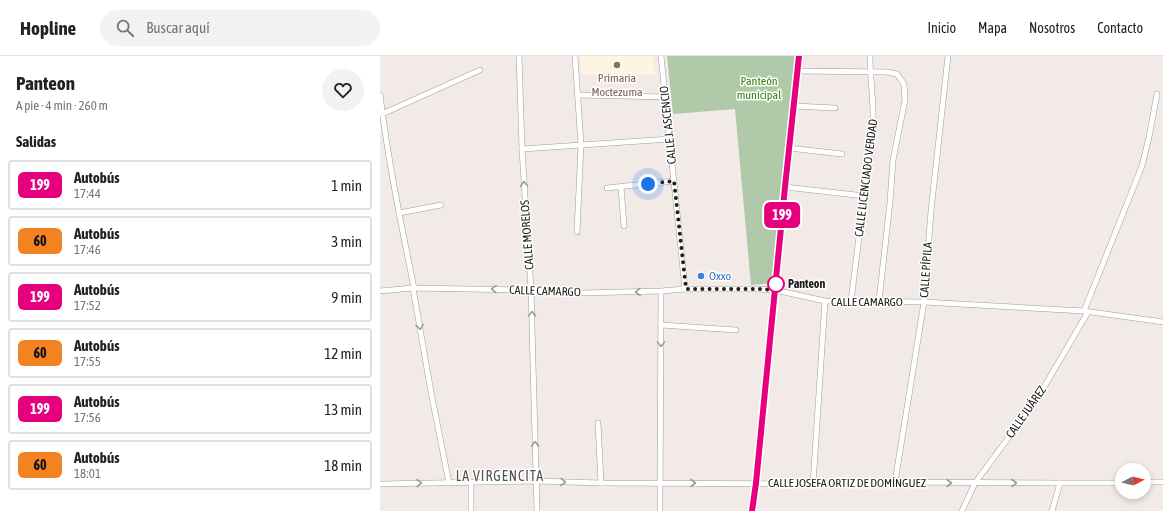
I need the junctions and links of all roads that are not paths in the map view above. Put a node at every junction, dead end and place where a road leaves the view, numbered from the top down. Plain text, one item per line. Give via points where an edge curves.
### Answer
1 (519, 56) edge
2 (575, 56) edge
3 (661, 56) edge
4 (799, 56) edge
5 (870, 56) edge
6 (948, 56) edge
7 (480, 70) dead end
8 (798, 70) junction
9 (870, 73) junction
10 (1157, 94) dead end
11 (380, 95) edge
12 (578, 95) junction
13 (666, 97) junction
14 (794, 106) junction
15 (835, 108) dead end
16 (382, 114) junction
17 (670, 139) junction
18 (581, 145) junction
19 (789, 148) junction
20 (522, 149) junction
21 (842, 154) dead end
22 (674, 181) junction
23 (621, 187) junction
24 (785, 187) junction
25 (607, 188) dead end
26 (865, 196) junction
27 (441, 205) dead end
28 (399, 213) junction
29 (624, 226) dead end
30 (577, 232) dead end
31 (413, 288) junction
32 (686, 289) junction
33 (531, 290) junction
34 (775, 290) junction
35 (380, 291) edge
36 (661, 291) junction
37 (825, 301) junction
38 (851, 301) junction
39 (879, 301) junction
40 (924, 302) junction
41 (1086, 312) junction
42 (1163, 322) edge
43 (661, 325) junction
44 (736, 330) dead end
45 (598, 423) dead end
46 (536, 481) junction
47 (449, 482) junction
48 (471, 482) junction
49 (660, 482) junction
50 (896, 482) junction
51 (1151, 482) edge
52 (1163, 482) edge
53 (601, 483) junction
54 (756, 483) junction
55 (975, 483) junction
56 (1060, 483) junction
57 (1115, 483) edge
58 (380, 484) edge
59 (813, 484) junction
60 (471, 511) edge
61 (537, 511) edge
62 (660, 511) edge
63 (752, 511) edge
64 (962, 511) edge
65 (1052, 511) edge

1 - 20 street, CALLE MORELOS
2 - 12 street
3 - 13 street, CALLE J. ASCENCIO
4 - 8 street
5 - 9 street, CALLE LICENCIADO VERDAD
6 - 40 street, CALLE PÍPILA
7 - 16 street
8 - 9 street
8 - 14 street
9 - 26 street, CALLE LICENCIADO VERDAD via 874,108
9 - 39 street via 897,74 904,84 905,100 893,160
10 - 41 street, CALLE JUÁREZ via 1142,166
11 - 16 street
12 - 13 street
12 - 18 street
13 - 17 street, CALLE J. ASCENCIO
14 - 15 street
14 - 19 street
16 - 28 street
17 - 18 street
17 - 22 street, CALLE J. ASCENCIO
18 - 20 street
18 - 30 street
19 - 21 street
19 - 24 street
33 -> 20 street, CALLE MORELOS
22 - 23 street
22 - 32 street, CALLE J. ASCENCIO
23 - 25 street
23 - 29 street
24 - 26 street
24 - 34 street
26 - 38 street, CALLE LICENCIADO VERDAD
27 - 28 street
28 - 31 street
33 -> 31 street, CALLE CAMARGO
31 - 35 street, CALLE CAMARGO
31 -> 47 street
32 - 34 street, CALLE CAMARGO
32 - 36 street, CALLE CAMARGO
36 -> 33 street, CALLE CAMARGO via 581,293
46 -> 33 street, CALLE MORELOS
34 - 37 street, CALLE CAMARGO
34 - 54 street
36 - 43 street
37 - 38 street, CALLE CAMARGO
37 - 59 street
38 - 39 street, CALLE CAMARGO
39 - 40 street, CALLE CAMARGO
40 - 41 street, CALLE CAMARGO
40 - 50 street, CALLE PÍPILA
41 - 42 street, CALLE CAMARGO
41 - 55 street, CALLE JUÁREZ via 1037,399
43 - 44 street
43 -> 49 street
45 - 53 street
46 - 48 street, CALLE JOSEFA ORTIZ DE DOMÍNGUEZ
46 -> 53 street, CALLE JOSEFA ORTIZ DE DOMÍNGUEZ
46 - 61 street, CALLE MORELOS
47 - 48 street, CALLE JOSEFA ORTIZ DE DOMÍNGUEZ
58 -> 47 street, CALLE JOSEFA ORTIZ DE DOMÍNGUEZ
48 - 60 street
49 - 53 street, CALLE JOSEFA ORTIZ DE DOMÍNGUEZ
49 -> 54 street, CALLE JOSEFA ORTIZ DE DOMÍNGUEZ
49 - 62 street
50 -> 55 street, CALLE JOSEFA ORTIZ DE DOMÍNGUEZ
50 - 59 street, CALLE JOSEFA ORTIZ DE DOMÍNGUEZ
51 - 52 street
54 - 59 street, CALLE JOSEFA ORTIZ DE DOMÍNGUEZ
54 - 63 street
55 -> 56 street, CALLE JOSEFA ORTIZ DE DOMÍNGUEZ
55 - 64 street, CALLE JUÁREZ
56 - 57 street, CALLE JOSEFA ORTIZ DE DOMÍNGUEZ
56 - 65 street

